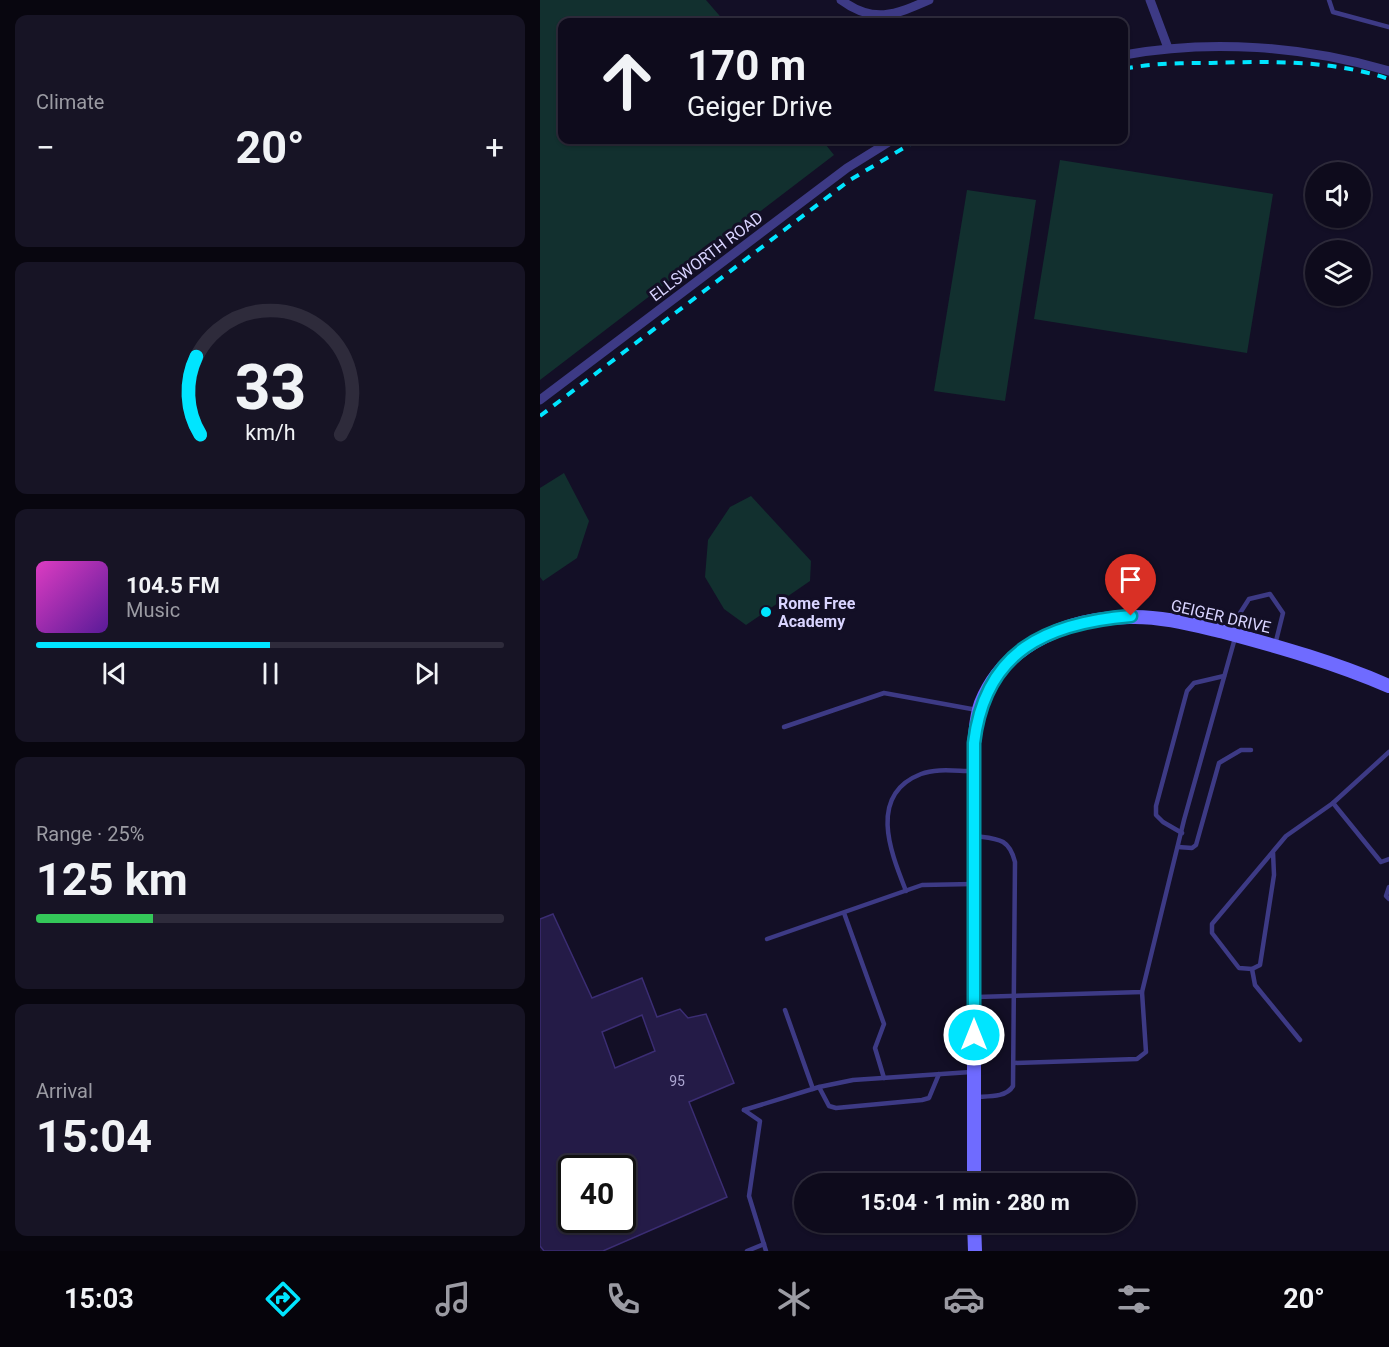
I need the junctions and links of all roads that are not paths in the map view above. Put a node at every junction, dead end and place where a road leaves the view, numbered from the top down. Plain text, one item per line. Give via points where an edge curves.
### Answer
1 (841, 0) edge
2 (929, 0) edge
3 (1150, 0) edge
4 (1329, 0) edge
5 (1389, 27) edge
6 (1168, 48) junction
7 (1128, 54) edge
8 (1389, 71) edge
9 (886, 144) edge
10 (540, 400) edge
11 (1231, 634) junction
12 (1275, 645) junction
13 (1224, 676) junction
14 (1389, 686) edge
15 (978, 715) junction
16 (784, 727) dead end
17 (1251, 750) dead end
18 (1389, 752) edge
19 (973, 771) junction
20 (1333, 803) junction
21 (1182, 833) junction
22 (973, 836) junction
23 (1178, 847) junction
24 (1273, 852) junction
25 (1389, 859) edge
26 (973, 884) junction
27 (1389, 887) edge
28 (906, 891) junction
29 (1389, 899) edge
30 (844, 913) junction
31 (767, 939) dead end
32 (1252, 969) junction
33 (1142, 992) junction
34 (1013, 996) junction
35 (973, 997) junction
36 (786, 1010) dead end
37 (1300, 1040) dead end
38 (1014, 1064) junction
39 (974, 1072) junction
40 (939, 1074) junction
41 (884, 1078) junction
42 (819, 1087) junction
43 (813, 1089) junction
44 (974, 1098) junction
45 (974, 1173) edge
46 (974, 1233) edge
47 (764, 1244) junction
48 (747, 1251) edge
49 (766, 1251) edge
50 (975, 1251) edge

1 - 2 street via 867,15 886,16
3 - 6 street
4 - 5 lane via 1333,12
6 - 7 street
6 - 8 street via 1242,47 1300,52
9 - 10 street, ELLSWORTH ROAD via 847,168
11 - 12 street, GEIGER DRIVE
11 - 12 lane via 1249,598 1270,594 1283,614
11 - 13 lane
11 - 15 street, GEIGER DRIVE via 1131,616 1057,630 1010,660 991,684
12 - 14 street, GEIGER DRIVE
13 - 21 lane
13 - 21 lane via 1194,683 1184,702 1156,807 1156,815
15 - 16 lane via 884,693
15 - 19 street, GEIGER DRIVE
17 - 23 lane via 1241,750 1219,763 1196,845
18 - 20 lane
19 - 22 street, GEIGER DRIVE
19 - 28 lane via 922,773 908,780 890,804 887,836
20 - 24 lane via 1286,836
20 - 25 lane via 1381,862
21 - 23 lane
22 - 26 street, GEIGER DRIVE
22 - 34 lane via 1001,840 1012,850 1015,862
23 - 33 lane
24 - 32 lane via 1274,874 1260,965
24 - 32 lane via 1212,924 1212,933 1239,968
26 - 28 lane via 938,883
26 - 35 street, GEIGER DRIVE
27 - 29 lane
28 - 30 lane
30 - 31 lane
30 - 41 lane via 884,1024 875,1048
32 - 37 lane via 1254,985
33 - 34 lane
33 - 38 lane via 1146,1052 1137,1059
34 - 35 lane
34 - 38 lane
35 - 39 street, GEIGER DRIVE
36 - 43 lane
38 - 44 lane via 1010,1091
39 - 40 lane
39 - 44 street, GEIGER DRIVE
40 - 41 lane
40 - 42 lane via 929,1098 922,1100 836,1108 829,1106
41 - 42 lane
42 - 43 lane
43 - 47 lane via 744,1110 760,1121 749,1197
44 - 45 street, GEIGER DRIVE
46 - 50 street
47 - 48 lane
47 - 49 lane

